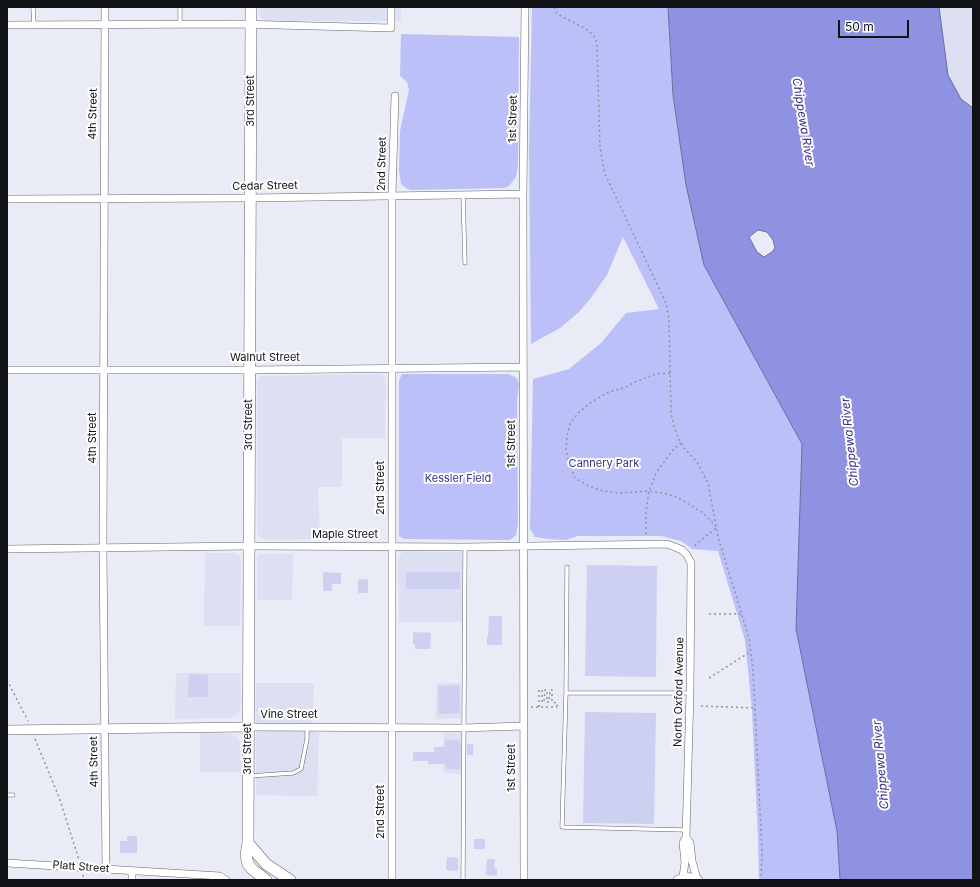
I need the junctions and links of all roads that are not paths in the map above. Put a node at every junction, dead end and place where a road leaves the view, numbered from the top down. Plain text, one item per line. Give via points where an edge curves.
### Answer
1 (33, 7) edge
2 (105, 7) edge
3 (180, 7) edge
4 (250, 7) edge
5 (390, 7) edge
6 (525, 7) edge
7 (7, 25) edge
8 (34, 25) junction
9 (180, 25) junction
10 (251, 25) junction
11 (105, 26) junction
12 (395, 96) dead end
13 (523, 194) junction
14 (463, 195) junction
15 (392, 196) junction
16 (103, 197) junction
17 (251, 198) junction
18 (7, 199) edge
19 (465, 263) dead end
20 (523, 367) junction
21 (393, 368) junction
22 (104, 369) junction
23 (7, 370) edge
24 (249, 370) junction
25 (248, 546) junction
26 (392, 546) junction
27 (524, 546) junction
28 (465, 547) junction
29 (104, 548) junction
30 (7, 549) edge
31 (682, 550) joint
32 (567, 567) dead end
33 (566, 693) junction
34 (690, 693) junction
35 (523, 726) junction
36 (248, 727) junction
37 (307, 727) junction
38 (392, 727) junction
39 (105, 728) junction
40 (463, 728) junction
41 (7, 730) edge
42 (248, 776) junction
43 (7, 795) edge
44 (13, 795) dead end
45 (686, 830) junction
46 (686, 837) junction
47 (248, 842) junction
48 (7, 863) edge
49 (106, 869) junction
50 (132, 870) junction
51 (179, 877) edge
52 (261, 877) edge
53 (680, 879) edge
54 (132, 880) edge
55 (226, 880) edge
56 (290, 880) edge
57 (392, 880) edge
58 (463, 880) edge
59 (524, 880) edge
60 (697, 880) edge

1 - 8 lane
2 - 11 street, 4th Street
3 - 9 lane
4 - 10 main road, 3rd Street
5 - 10 street via 391,28
6 - 13 street, 1st Street
7 - 8 street
8 - 11 street
9 - 10 street
9 - 11 street
10 - 17 main road, 3rd Street
11 - 16 street, 4th Street
12 - 15 street, 2nd Street
13 - 14 street, Cedar Street
13 - 20 street, 1st Street
14 - 15 street, Cedar Street
14 - 19 lane
15 - 17 street, Cedar Street
15 - 21 street, 2nd Street
16 - 17 street, Cedar Street
16 - 18 street, Cedar Street
16 - 22 street, 4th Street
17 - 24 main road, 3rd Street
20 - 21 street, Walnut Street
20 - 27 street, 1st Street
21 - 24 street, Walnut Street
21 - 26 street, 2nd Street
22 - 23 street, Walnut Street
22 - 24 street, Walnut Street
22 - 29 street, 4th Street
24 - 25 main road, 3rd Street
25 - 26 street, Maple Street
25 - 29 street, Maple Street
25 - 36 main road, 3rd Street
26 - 28 street, Maple Street
26 - 38 street, 2nd Street
27 - 28 street, Maple Street
27 - 31 street, Maple Street via 667,544
27 - 35 street, 1st Street
28 - 40 lane
29 - 30 street, Maple Street
29 - 39 street, 4th Street
31 - 34 street, North Oxford Avenue via 691,564
32 - 33 lane
33 - 34 lane
33 - 45 lane via 562,827
34 - 45 street, North Oxford Avenue
35 - 40 street, Vine Street
35 - 59 street, 1st Street
36 - 37 street, Vine Street
36 - 39 street, Vine Street
36 - 42 main road, 3rd Street
37 - 38 street, Vine Street
37 - 42 lane via 301,769 293,773
38 - 40 street, Vine Street
38 - 57 street, 2nd Street
39 - 41 street, Vine Street
39 - 49 street, 4th Street
40 - 58 lane
42 - 47 main road, 3rd Street
43 - 44 lane
45 - 46 street, North Oxford Avenue
46 - 53 street, North Oxford Avenue via 683,843 685,862
46 - 60 street, North Oxford Avenue via 690,842
47 - 52 main road, 3rd Street via 248,864
47 - 56 main road via 266,864
48 - 49 street, Platt Street
49 - 50 street, Platt Street
50 - 51 street, Platt Street
50 - 54 street
51 - 55 street, Platt Street via 220,876
53 - 60 street

